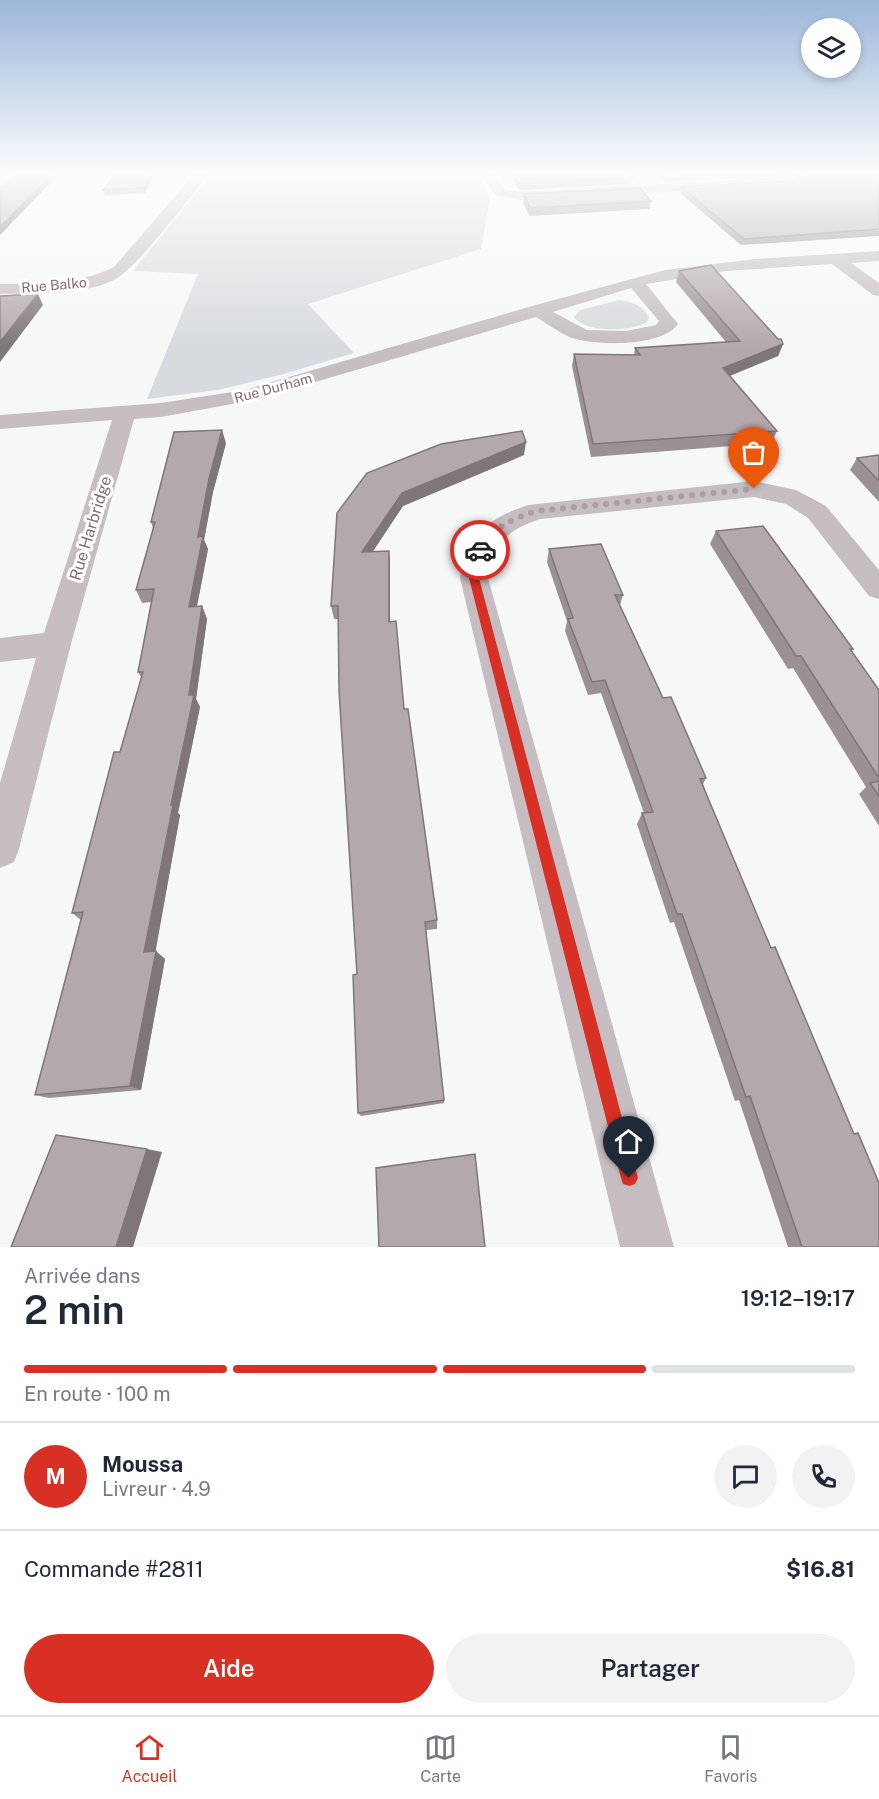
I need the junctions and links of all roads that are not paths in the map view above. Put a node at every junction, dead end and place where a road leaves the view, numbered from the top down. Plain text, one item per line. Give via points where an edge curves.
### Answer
1 (154, 230) edge
2 (879, 256) edge
3 (836, 259) junction
4 (635, 282) junction
5 (0, 289) edge
6 (879, 291) edge
7 (538, 310) junction
8 (125, 413) junction
9 (0, 422) edge
10 (879, 589) edge
11 (56, 644) junction
12 (0, 650) edge
13 (0, 849) edge
14 (647, 1247) edge

1 - 5 street, Rue Balko via 113,274 80,284
2 - 3 street, Rue Durham
3 - 4 street, Rue Durham via 698,269
3 - 6 street
4 - 7 street, Rue Durham
4 - 7 street via 668,320 666,328 652,334 588,336
7 - 8 street, Rue Durham via 247,396
8 - 9 street, Rue Durham
8 - 11 street, Rue Harbridge
10 - 14 street via 805,502 754,489 537,511 519,516 491,534 475,562 474,578
11 - 12 street
11 - 13 street, Rue Harbridge

